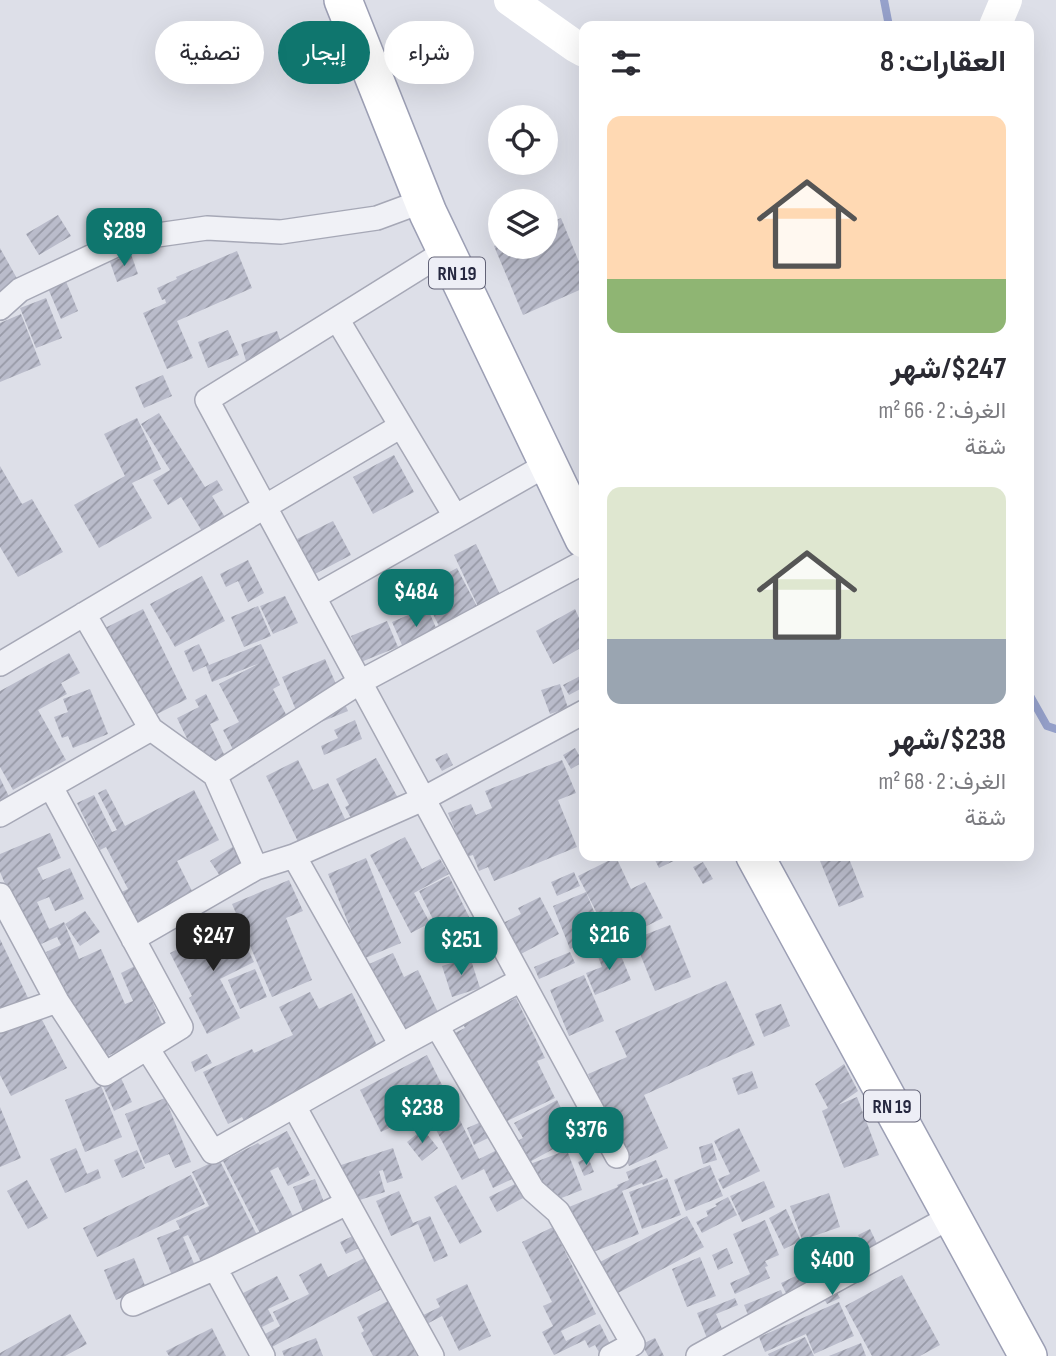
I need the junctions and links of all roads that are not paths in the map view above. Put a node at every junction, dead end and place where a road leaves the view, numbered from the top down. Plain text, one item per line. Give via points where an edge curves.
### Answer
1 (343, 0) edge
2 (510, 0) edge
3 (1006, 0) edge
4 (997, 21) edge
5 (579, 48) edge
6 (423, 201) junction
7 (446, 251) junction
8 (0, 308) edge
9 (337, 319) junction
10 (401, 426) junction
11 (548, 464) junction
12 (265, 506) junction
13 (455, 516) junction
14 (579, 529) edge
15 (579, 565) edge
16 (314, 597) junction
17 (84, 614) junction
18 (0, 664) edge
19 (360, 682) junction
20 (579, 715) edge
21 (152, 729) junction
22 (215, 775) junction
23 (51, 787) junction
24 (423, 799) junction
25 (0, 815) edge
26 (294, 856) junction
27 (758, 861) edge
28 (256, 868) junction
29 (0, 895) edge
30 (133, 939) junction
31 (521, 980) junction
32 (57, 1001) junction
33 (0, 1021) edge
34 (437, 1026) junction
35 (401, 1045) junction
36 (147, 1048) junction
37 (294, 1106) junction
38 (617, 1156) dead end
39 (347, 1203) junction
40 (952, 1216) junction
41 (215, 1268) junction
42 (133, 1304) dead end
43 (637, 1350) edge
44 (263, 1356) edge
45 (432, 1356) edge
46 (611, 1356) edge
47 (698, 1356) edge
48 (1028, 1356) edge

1 - 6 main road, RN 19
2 - 5 street
3 - 4 street
6 - 7 main road, RN 19
6 - 8 street via 377,218 281,232 207,228 129,239 20,290
7 - 9 street
7 - 11 main road, RN 19
9 - 10 street
9 - 12 street via 207,400
10 - 12 street
10 - 13 street
11 - 13 street
11 - 14 main road, RN 19
12 - 16 street
12 - 17 street
13 - 16 street
15 - 19 street
16 - 19 street
17 - 18 street
17 - 21 street
19 - 22 street
19 - 24 street
20 - 24 street
21 - 22 street
21 - 23 street
22 - 28 street
23 - 25 street
23 - 30 street
24 - 26 street
24 - 31 street
26 - 28 street
26 - 35 street
27 - 40 main road, RN 19
28 - 30 street
29 - 32 street
30 - 36 street via 181,1027
31 - 34 street
31 - 38 street
32 - 33 street
32 - 36 street via 105,1074
34 - 35 street
34 - 43 street via 533,1190 558,1212
35 - 37 street
36 - 37 street via 213,1152
37 - 39 street
39 - 41 street
39 - 45 street
40 - 47 street
40 - 48 main road, RN 19
41 - 42 street
41 - 44 street
43 - 46 street

